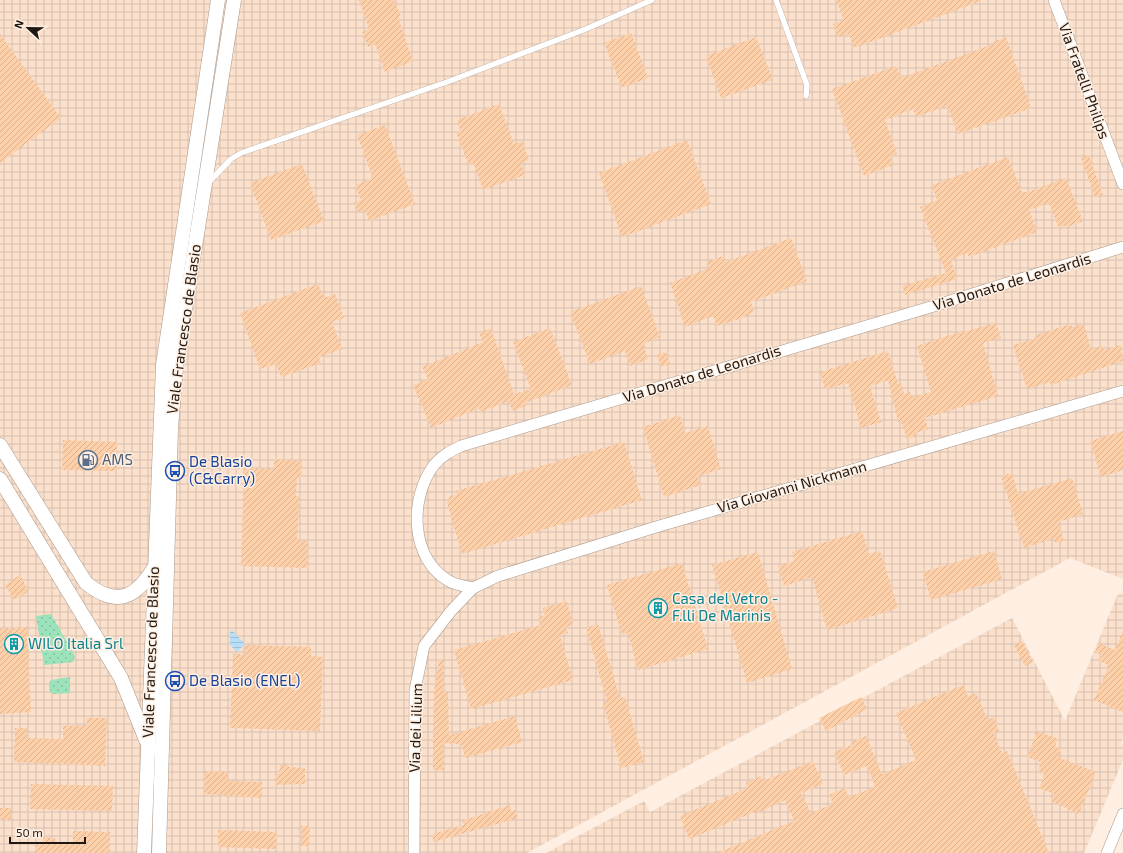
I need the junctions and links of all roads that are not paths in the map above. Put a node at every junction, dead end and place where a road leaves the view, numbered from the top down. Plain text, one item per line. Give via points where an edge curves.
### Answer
1 (218, 0) edge
2 (234, 0) edge
3 (652, 0) edge
4 (776, 0) edge
5 (1054, 0) edge
6 (806, 96) dead end
7 (1123, 184) edge
8 (204, 190) junction
9 (1123, 247) edge
10 (1123, 391) edge
11 (0, 445) edge
12 (0, 479) edge
13 (154, 567) junction
14 (469, 591) junction
15 (148, 746) junction
16 (1123, 814) edge
17 (144, 853) edge
18 (159, 853) edge
19 (414, 853) edge
20 (1107, 853) edge

1 - 13 street, Viale Francesco de Blasio via 162,365
2 - 8 street, Viale Francesco de Blasio
3 - 8 lane via 586,29 447,82 241,153 218,171
4 - 6 lane via 807,84
5 - 7 street, Via Fratelli Philips
8 - 18 street, Viale Francesco de Blasio via 176,367 171,428
9 - 14 street, Via Donato de Leonardis via 934,306 461,446 445,454 426,478 419,502 418,538 422,550 437,571
10 - 14 street, Via Giovanni Nickmann via 656,527 498,576
11 - 13 street via 86,583 98,593 124,598 146,582
12 - 15 street via 121,678
13 - 15 street, Viale Francesco de Blasio
14 - 19 street, Via dei Lilium via 424,646 415,690
15 - 17 street, Viale Francesco de Blasio
16 - 20 street

